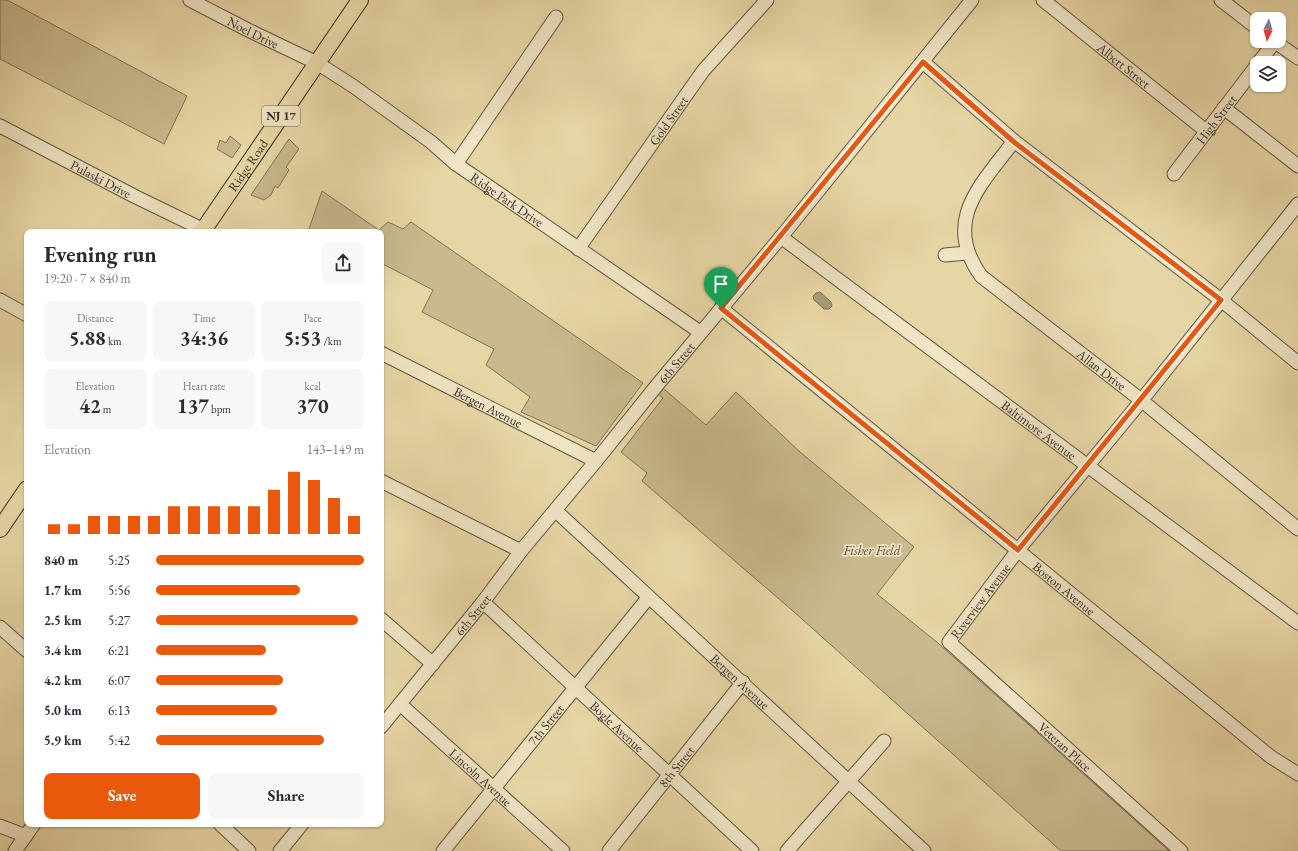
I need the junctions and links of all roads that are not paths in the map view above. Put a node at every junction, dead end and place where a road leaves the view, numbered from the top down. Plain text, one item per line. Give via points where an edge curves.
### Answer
1 (190, 0) edge
2 (360, 0) edge
3 (768, 0) edge
4 (972, 0) edge
5 (1043, 0) edge
6 (1221, 0) edge
7 (556, 17) dead end
8 (1250, 23) edge
9 (1284, 48) edge
10 (1298, 57) edge
11 (923, 62) junction
12 (317, 63) junction
13 (1250, 74) edge
14 (1224, 108) junction
15 (0, 126) edge
16 (1206, 131) junction
17 (1014, 142) junction
18 (456, 164) junction
19 (1298, 166) edge
20 (1174, 174) dead end
21 (1298, 204) edge
22 (199, 229) edge
23 (204, 229) edge
24 (781, 237) junction
25 (578, 248) junction
26 (967, 253) junction
27 (945, 255) dead end
28 (0, 300) edge
29 (1221, 300) junction
30 (721, 308) junction
31 (24, 313) edge
32 (700, 332) junction
33 (384, 355) edge
34 (1298, 363) edge
35 (1141, 400) junction
36 (596, 461) junction
37 (1088, 467) junction
38 (384, 483) edge
39 (24, 493) edge
40 (556, 511) junction
41 (1298, 528) edge
42 (0, 529) edge
43 (1018, 550) junction
44 (521, 551) junction
45 (648, 598) junction
46 (483, 602) junction
47 (384, 622) edge
48 (1298, 623) edge
49 (0, 627) edge
50 (949, 642) joint
51 (24, 648) edge
52 (433, 664) junction
53 (743, 682) junction
54 (575, 687) junction
55 (400, 704) junction
56 (384, 723) edge
57 (884, 741) dead end
58 (1298, 774) edge
59 (670, 775) junction
60 (849, 780) junction
61 (495, 788) junction
62 (0, 826) edge
63 (32, 827) edge
64 (223, 827) edge
65 (300, 827) edge
66 (26, 836) junction
67 (16, 851) edge
68 (249, 851) edge
69 (280, 851) edge
70 (443, 851) edge
71 (563, 851) edge
72 (609, 851) edge
73 (752, 851) edge
74 (787, 851) edge
75 (924, 851) edge
76 (1182, 851) edge

1 - 12 street, Noel Drive
2 - 12 main road, Ridge Road / NJ 17
3 - 25 street, Gold Street via 703,71
4 - 11 street, 6th Street
5 - 16 street, Albert Street
6 - 8 street
7 - 18 street
9 - 10 street
11 - 17 street
11 - 24 street, 6th Street
12 - 18 street, Ridge Park Drive via 354,86 431,142
12 - 23 main road, Ridge Road / NJ 17
13 - 14 street, High Street
14 - 16 street, High Street
14 - 19 street
15 - 22 street, Pulaski Drive
16 - 20 street, High Street
17 - 26 street, Allan Drive via 974,194 968,207 963,233
17 - 29 street
18 - 25 street, Ridge Park Drive
21 - 29 street, Riverview Avenue
24 - 30 street, 6th Street
24 - 37 street, Baltimore Avenue
25 - 32 street, Ridge Park Drive
26 - 27 street
26 - 35 street, Allan Drive via 981,276 992,287
28 - 31 street
29 - 34 street
29 - 35 street, Riverview Avenue
30 - 32 street, 6th Street
30 - 43 street, Boston Avenue
32 - 36 street, 6th Street
33 - 36 street, Bergen Avenue
35 - 37 street, Riverview Avenue
35 - 41 street, Allan Drive
36 - 40 street, 6th Street
37 - 43 street, Riverview Avenue
37 - 48 street, Baltimore Avenue
38 - 44 street
39 - 42 main road
40 - 44 street, 6th Street
40 - 45 street, Bergen Avenue
43 - 50 street, Riverview Avenue
43 - 58 street, Boston Avenue via 1271,756
44 - 46 street, 6th Street
45 - 53 street, Bergen Avenue
45 - 54 street, 7th Street
46 - 52 street, 6th Street
46 - 54 street, Bogle Avenue
47 - 52 street
49 - 51 street
50 - 76 street, Veteran Place
52 - 55 street, 6th Street
53 - 59 street, 8th Street
53 - 60 street, Bergen Avenue
54 - 59 street, Bogle Avenue
54 - 61 street, 7th Street
55 - 56 street, 6th Street
55 - 61 street, Lincoln Avenue
57 - 60 street
59 - 72 street, 8th Street
59 - 73 street, Bogle Avenue
60 - 74 street
60 - 75 street, Bergen Avenue
61 - 70 street, 7th Street
61 - 71 street, Lincoln Avenue
62 - 66 street
63 - 66 street
64 - 68 street
65 - 69 street
66 - 67 street

